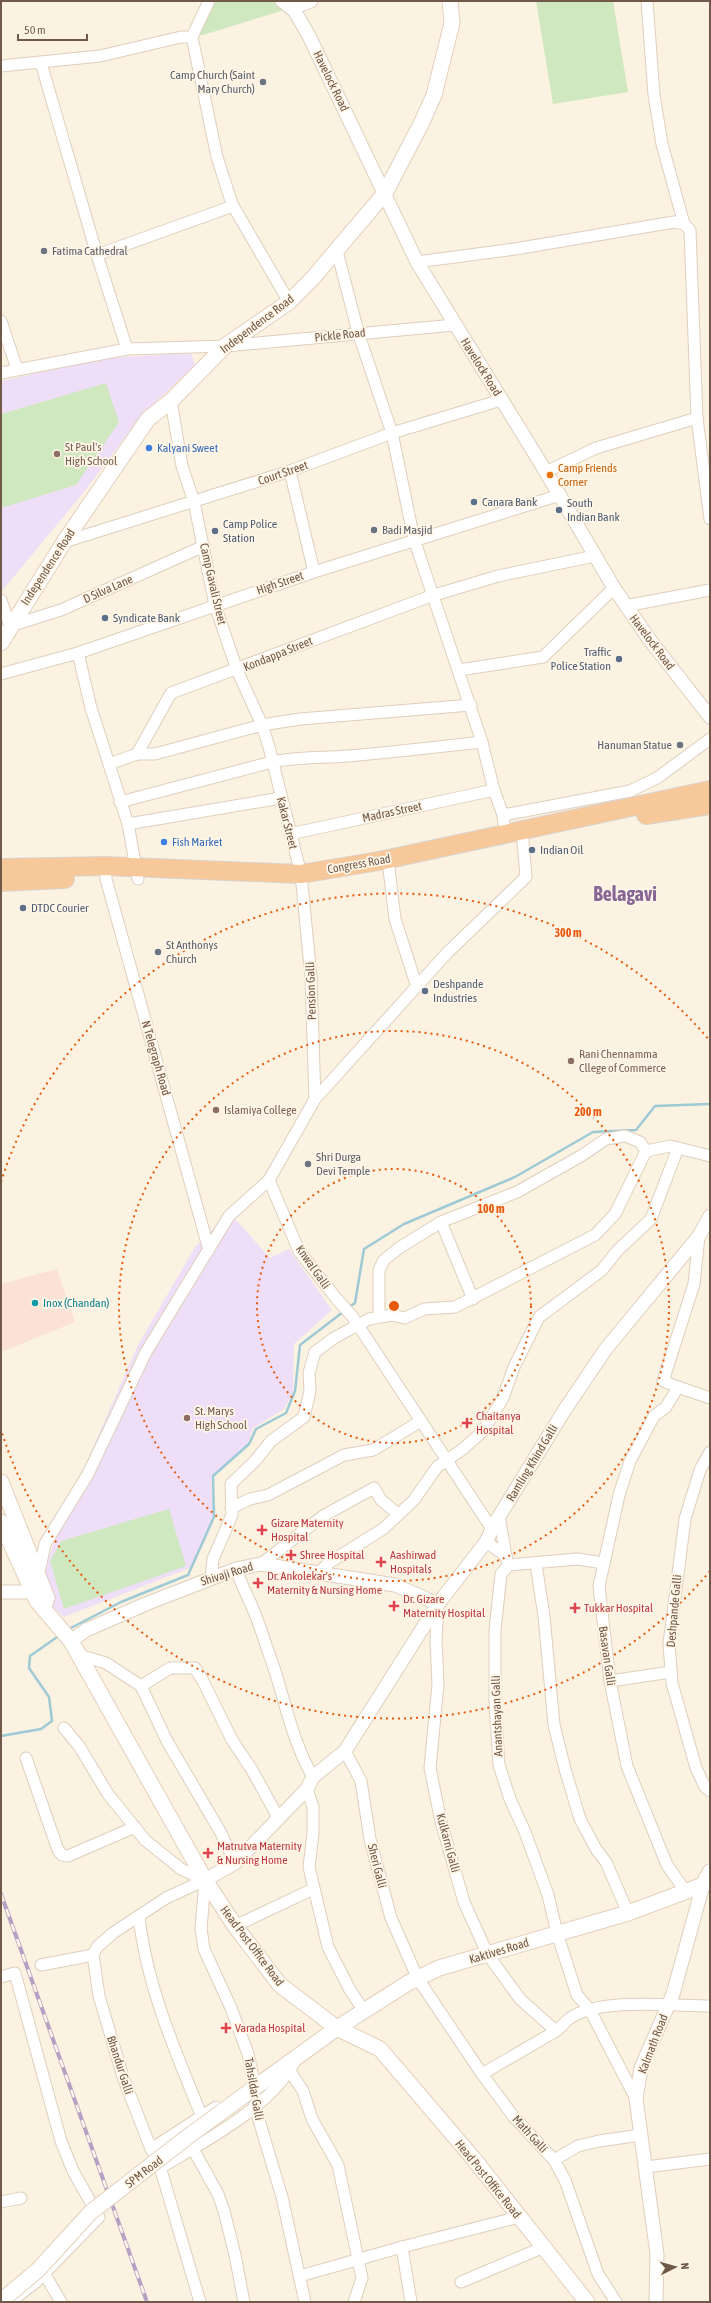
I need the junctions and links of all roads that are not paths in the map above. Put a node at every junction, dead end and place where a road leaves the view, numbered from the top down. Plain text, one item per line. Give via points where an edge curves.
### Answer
1 (209, 1) edge
2 (311, 1) edge
3 (450, 1) edge
4 (647, 1) edge
5 (287, 4) edge
6 (192, 37) junction
7 (41, 63) junction
8 (1, 66) edge
9 (385, 193) junction
10 (233, 206) junction
11 (684, 224) junction
12 (337, 251) junction
13 (97, 255) junction
14 (417, 262) junction
15 (289, 302) junction
16 (1, 321) edge
17 (455, 325) junction
18 (358, 332) junction
19 (225, 346) junction
20 (127, 349) junction
21 (17, 369) junction
22 (1, 373) edge
23 (501, 400) junction
24 (171, 401) junction
25 (697, 418) junction
26 (392, 433) junction
27 (290, 471) junction
28 (546, 472) junction
29 (560, 495) junction
30 (194, 502) junction
31 (710, 519) edge
32 (414, 539) junction
33 (64, 542) junction
34 (204, 546) junction
35 (595, 556) junction
36 (314, 572) junction
37 (614, 588) junction
38 (710, 590) edge
39 (431, 596) junction
40 (1, 600) edge
41 (216, 605) junction
42 (625, 606) junction
43 (10, 626) junction
44 (1, 644) edge
45 (78, 653) junction
46 (237, 670) junction
47 (459, 670) junction
48 (1, 674) edge
49 (471, 705) junction
50 (710, 717) edge
51 (262, 725) junction
52 (710, 739) edge
53 (482, 742) junction
54 (137, 754) junction
55 (272, 762) junction
56 (109, 764) junction
57 (494, 790) junction
58 (710, 790) edge
59 (281, 798) junction
60 (120, 802) junction
61 (710, 805) edge
62 (503, 815) junction
63 (128, 824) junction
64 (290, 834) junction
65 (517, 834) junction
66 (1, 868) edge
67 (390, 869) junction
68 (105, 872) junction
69 (136, 874) junction
70 (302, 879) junction
71 (1, 882) edge
72 (417, 987) junction
73 (315, 1099) junction
74 (678, 1148) junction
75 (646, 1151) junction
76 (710, 1156) edge
77 (269, 1180) junction
78 (710, 1216) edge
79 (441, 1222) junction
80 (699, 1236) junction
81 (209, 1250) junction
82 (473, 1299) junction
83 (379, 1316) junction
84 (358, 1326) junction
85 (678, 1387) junction
86 (710, 1398) edge
87 (421, 1421) junction
88 (710, 1452) edge
89 (447, 1459) junction
90 (1, 1482) edge
91 (231, 1508) junction
92 (398, 1514) junction
93 (499, 1516) junction
94 (1, 1522) edge
95 (492, 1529) junction
96 (486, 1542) junction
97 (507, 1561) junction
98 (604, 1563) junction
99 (261, 1564) junction
100 (536, 1564) junction
101 (236, 1569) junction
102 (319, 1572) junction
103 (38, 1575) junction
104 (211, 1578) junction
105 (1, 1592) edge
106 (33, 1592) junction
107 (438, 1604) junction
108 (43, 1608) junction
109 (64, 1634) junction
110 (79, 1655) junction
111 (671, 1672) junction
112 (610, 1681) junction
113 (141, 1686) junction
114 (64, 1728) dead end
115 (345, 1751) junction
116 (26, 1758) dead end
117 (313, 1777) junction
118 (308, 1789) junction
119 (710, 1791) edge
120 (279, 1819) junction
121 (135, 1828) junction
122 (235, 1863) junction
123 (707, 1879) edge
124 (206, 1880) junction
125 (313, 1889) junction
126 (686, 1892) junction
127 (628, 1913) junction
128 (139, 1917) junction
129 (235, 1926) junction
130 (557, 1933) junction
131 (93, 1955) junction
132 (488, 1955) junction
133 (41, 1965) dead end
134 (1, 1977) edge
135 (418, 1979) junction
136 (669, 2003) junction
137 (710, 2006) edge
138 (590, 2010) junction
139 (364, 2011) junction
140 (337, 2028) junction
141 (556, 2031) junction
142 (298, 2056) junction
143 (290, 2071) junction
144 (482, 2074) junction
145 (257, 2082) junction
146 (636, 2099) junction
147 (255, 2107) junction
148 (202, 2117) junction
149 (641, 2135) junction
150 (151, 2149) junction
151 (193, 2149) junction
152 (710, 2159) edge
153 (554, 2160) junction
154 (646, 2167) junction
155 (160, 2168) junction
156 (21, 2198) dead end
157 (1, 2202) edge
158 (91, 2205) junction
159 (519, 2217) junction
160 (402, 2247) junction
161 (544, 2247) junction
162 (358, 2259) junction
163 (44, 2273) junction
164 (300, 2276) junction
165 (461, 2282) dead end
166 (1, 2295) edge
167 (1, 2301) edge
168 (10, 2302) edge
169 (61, 2302) edge
170 (200, 2302) edge
171 (244, 2302) edge
172 (305, 2302) edge
173 (354, 2302) edge
174 (411, 2302) edge
175 (587, 2302) edge
176 (616, 2302) edge
177 (656, 2302) edge

1 - 6 street
2 - 5 street
3 - 9 main road, Independence Road via 452,23 434,95
4 - 11 street via 654,95 662,144
5 - 9 street, Havelock Road via 309,36
6 - 7 street via 100,56
6 - 10 street via 217,157
7 - 8 street
7 - 13 street
9 - 12 main road, Independence Road
9 - 14 street, Havelock Road
10 - 13 street
10 - 15 street
11 - 14 street via 674,222 514,249
11 - 25 street via 690,230
12 - 15 main road, Independence Road
12 - 18 street
13 - 20 street
14 - 17 street, Havelock Road
15 - 19 main road, Independence Road
16 - 21 street
17 - 18 street, Pickle Road
17 - 23 street, Havelock Road
18 - 19 street, Pickle Road
18 - 26 street
19 - 20 street, Pickle Road
19 - 24 main road, Independence Road
20 - 21 street, Pickle Road
21 - 22 street, Pickle Road
23 - 26 street, Court Street
23 - 28 street, Havelock Road
24 - 30 street, Camp Gavali Street via 182,466
24 - 33 main road, Independence Road via 148,419
25 - 28 street via 596,448
25 - 31 street
26 - 27 street, Court Street
26 - 32 street
27 - 30 street, Court Street
27 - 36 street
28 - 29 street, Havelock Road
29 - 32 street, High Street
29 - 35 street, Havelock Road
30 - 33 street, Court Street
30 - 34 street, Camp Gavali Street
32 - 36 street, High Street
32 - 39 street
33 - 43 main road, Independence Road
34 - 41 street, Camp Gavali Street
34 - 43 street, D Silva Lane via 60,610
35 - 37 street, Havelock Road
35 - 39 street, Kondappa Street via 498,576
36 - 41 street, High Street
37 - 42 street, Havelock Road
37 - 47 street via 547,654
38 - 42 street
39 - 46 street, Kondappa Street
39 - 47 street
40 - 43 street
41 - 45 street, High Street
41 - 46 street, Camp Gavali Street
42 - 50 street, Havelock Road
43 - 44 main road, Independence Road
45 - 48 street, High Street
45 - 56 street via 91,708
46 - 51 street, Camp Gavali Street
46 - 54 street, Kondappa Street via 172,693
47 - 49 street
49 - 51 street via 300,719
49 - 53 street
51 - 54 street via 168,751
51 - 55 street, Camp Gavali Street
52 - 62 street via 657,778 630,791
53 - 55 street
53 - 57 street
54 - 56 street
55 - 59 street, Kakar Street
55 - 60 street
56 - 60 street
57 - 62 street
57 - 64 street, Madras Street
58 - 65 highway, Congress Road
59 - 63 street
59 - 64 street, Kakar Street
60 - 63 street
61 - 65 highway, Congress Road
62 - 65 street
63 - 69 street
64 - 70 street, Kakar Street
65 - 67 highway, Congress Road
65 - 70 highway, Congress Road
65 - 72 street via 526,877 447,953
66 - 68 highway, Congress Road
67 - 70 highway, Congress Road
67 - 72 street via 395,919
68 - 69 highway, Congress Road
68 - 71 highway, Congress Road
68 - 81 street, N Telegraph Road
69 - 70 highway, Congress Road
70 - 73 street, Pension Galli via 311,977
72 - 73 street
73 - 77 street
74 - 75 street via 670,1146
74 - 76 street
74 - 89 street via 650,1219 618,1250 602,1270 538,1317 514,1367 503,1398 483,1431
75 - 79 street via 640,1142 625,1136 606,1139 517,1192
75 - 82 street via 614,1214 595,1235
77 - 81 street via 229,1216
77 - 84 street, Knwal Galli via 300,1251
78 - 80 street, Ramling Khind Galli
79 - 82 street
79 - 83 street via 384,1260 380,1270
80 - 85 street via 694,1284 663,1381
80 - 93 street, Ramling Khind Galli via 605,1350
81 - 103 street via 146,1352 88,1474 45,1544
82 - 83 street via 455,1308 424,1309 405,1318
83 - 84 street
84 - 87 street, Knwal Galli
84 - 91 street via 334,1338 316,1352 309,1373 310,1391 304,1417 271,1441 231,1484
85 - 86 street
85 - 98 street, Basavan Galli via 666,1407 654,1416 630,1461 619,1495
87 - 89 street, Knwal Galli
87 - 91 street via 372,1450 344,1455 268,1495 250,1499
88 - 111 street, Deshpande Galli via 700,1470 682,1537 669,1644
89 - 92 street via 437,1467 414,1500
89 - 95 street, Knwal Galli
90 - 103 main road
91 - 104 street via 232,1515 212,1559
92 - 99 street via 381,1500 374,1488 323,1516
92 - 102 street via 383,1529 330,1562
93 - 95 street, Ramling Khind Galli
93 - 97 street
94 - 106 main road, Head Post Office Road
95 - 96 street, Ramling Khind Galli
96 - 97 street
96 - 107 street, Ramling Khind Galli
97 - 100 street
97 - 130 street, Anantshayan Galli via 501,1574 495,1630 495,1701 499,1764 548,1896
98 - 100 street via 576,1559
98 - 112 street, Basavan Galli via 599,1586
99 - 101 street, Shivaji Road
99 - 102 street, Shivaji Road
100 - 127 street via 544,1616 554,1725 565,1769 580,1819 606,1862
101 - 104 street, Shivaji Road
101 - 117 street via 244,1593 257,1618 296,1744
102 - 107 street, Shivaji Road via 395,1585
103 - 106 street
103 - 108 main road via 47,1598
104 - 109 street, Shivaji Road via 98,1625
105 - 106 street
106 - 108 main road, Head Post Office Road
107 - 115 street, Ramling Khind Galli
107 - 132 street, Kulkarni Galli via 438,1684 430,1768 441,1822 464,1902
108 - 109 main road, Head Post Office Road
109 - 110 main road, Head Post Office Road
110 - 113 street via 106,1663
110 - 124 main road, Head Post Office Road
111 - 112 street
111 - 119 street, Deshpande Galli via 696,1768
112 - 126 street, Basavan Galli via 627,1766 667,1865
113 - 120 street via 170,1668 195,1668 204,1681 232,1740
113 - 122 street via 167,1741 221,1833
114 - 121 street via 79,1746 108,1794
115 - 117 street, Ramling Khind Galli
115 - 135 street, Sheri Galli via 361,1781 370,1839 391,1918
116 - 121 street via 58,1850 62,1855 68,1856
117 - 118 street
118 - 120 street
118 - 125 street via 313,1807 309,1867
120 - 122 street
121 - 124 street via 145,1840 181,1869
122 - 124 street
123 - 126 main road, Kaktives Road
123 - 136 street, Kalmath Road
124 - 128 street via 166,1898
124 - 129 main road, Head Post Office Road
124 - 145 street, Tahsildar Galli via 201,1929 204,1949 231,2008
125 - 129 street
125 - 139 street via 328,1947
126 - 127 main road, Kaktives Road
127 - 130 main road, Kaktives Road
128 - 131 street via 97,1947
128 - 148 street via 142,1944 154,1987
129 - 140 main road, Head Post Office Road via 280,1985
130 - 132 main road, Kaktives Road
130 - 138 street, Anantshayan Galli via 576,1995
131 - 133 street
131 - 150 street, Bhandur Galli via 98,1996 118,2062
132 - 135 main road, Kaktives Road via 439,1968
132 - 141 street, Kulkarni Galli via 520,1999
134 - 158 street via 15,1973 61,2141
135 - 139 main road, Kaktives Road
135 - 144 street, Math Galli
136 - 137 street
136 - 138 street
136 - 146 street, Kalmath Road via 641,2068
138 - 141 street via 571,2018
138 - 146 street, Anantshayan Galli
139 - 140 main road, Kaktives Road
140 - 142 main road, Kaktives Road
140 - 159 main road, Head Post Office Road via 380,2049 473,2158
141 - 144 street
142 - 143 street
142 - 145 main road, SPM Road
143 - 147 street
143 - 162 street via 303,2091 312,2119 338,2165
144 - 153 street, Math Galli via 513,2116
145 - 147 street, Tahsildar Galli
145 - 148 street
145 - 167 main road, SPM Road, bridge via 91,2212 38,2270
146 - 149 street, Kalmath Road
147 - 151 street
147 - 164 street, Tahsildar Galli via 282,2197
148 - 150 street
149 - 153 street via 599,2140 578,2146
149 - 154 street, Kalmath Road
150 - 155 street, Bhandur Galli
151 - 155 street
151 - 171 street via 218,2194 224,2211
152 - 154 street
153 - 176 street, Math Galli via 565,2180 598,2274
154 - 177 street, Kalmath Road via 657,2254
155 - 170 street, Bhandur Galli
156 - 157 street
158 - 163 street via 99,2214 98,2220
158 - 166 street via 27,2274
159 - 160 street
159 - 161 main road, Head Post Office Road
160 - 162 street
160 - 174 street
161 - 165 street
161 - 175 main road, Head Post Office Road
162 - 164 street
162 - 173 street via 362,2284
163 - 168 street
163 - 169 street
164 - 172 street, Tahsildar Galli

